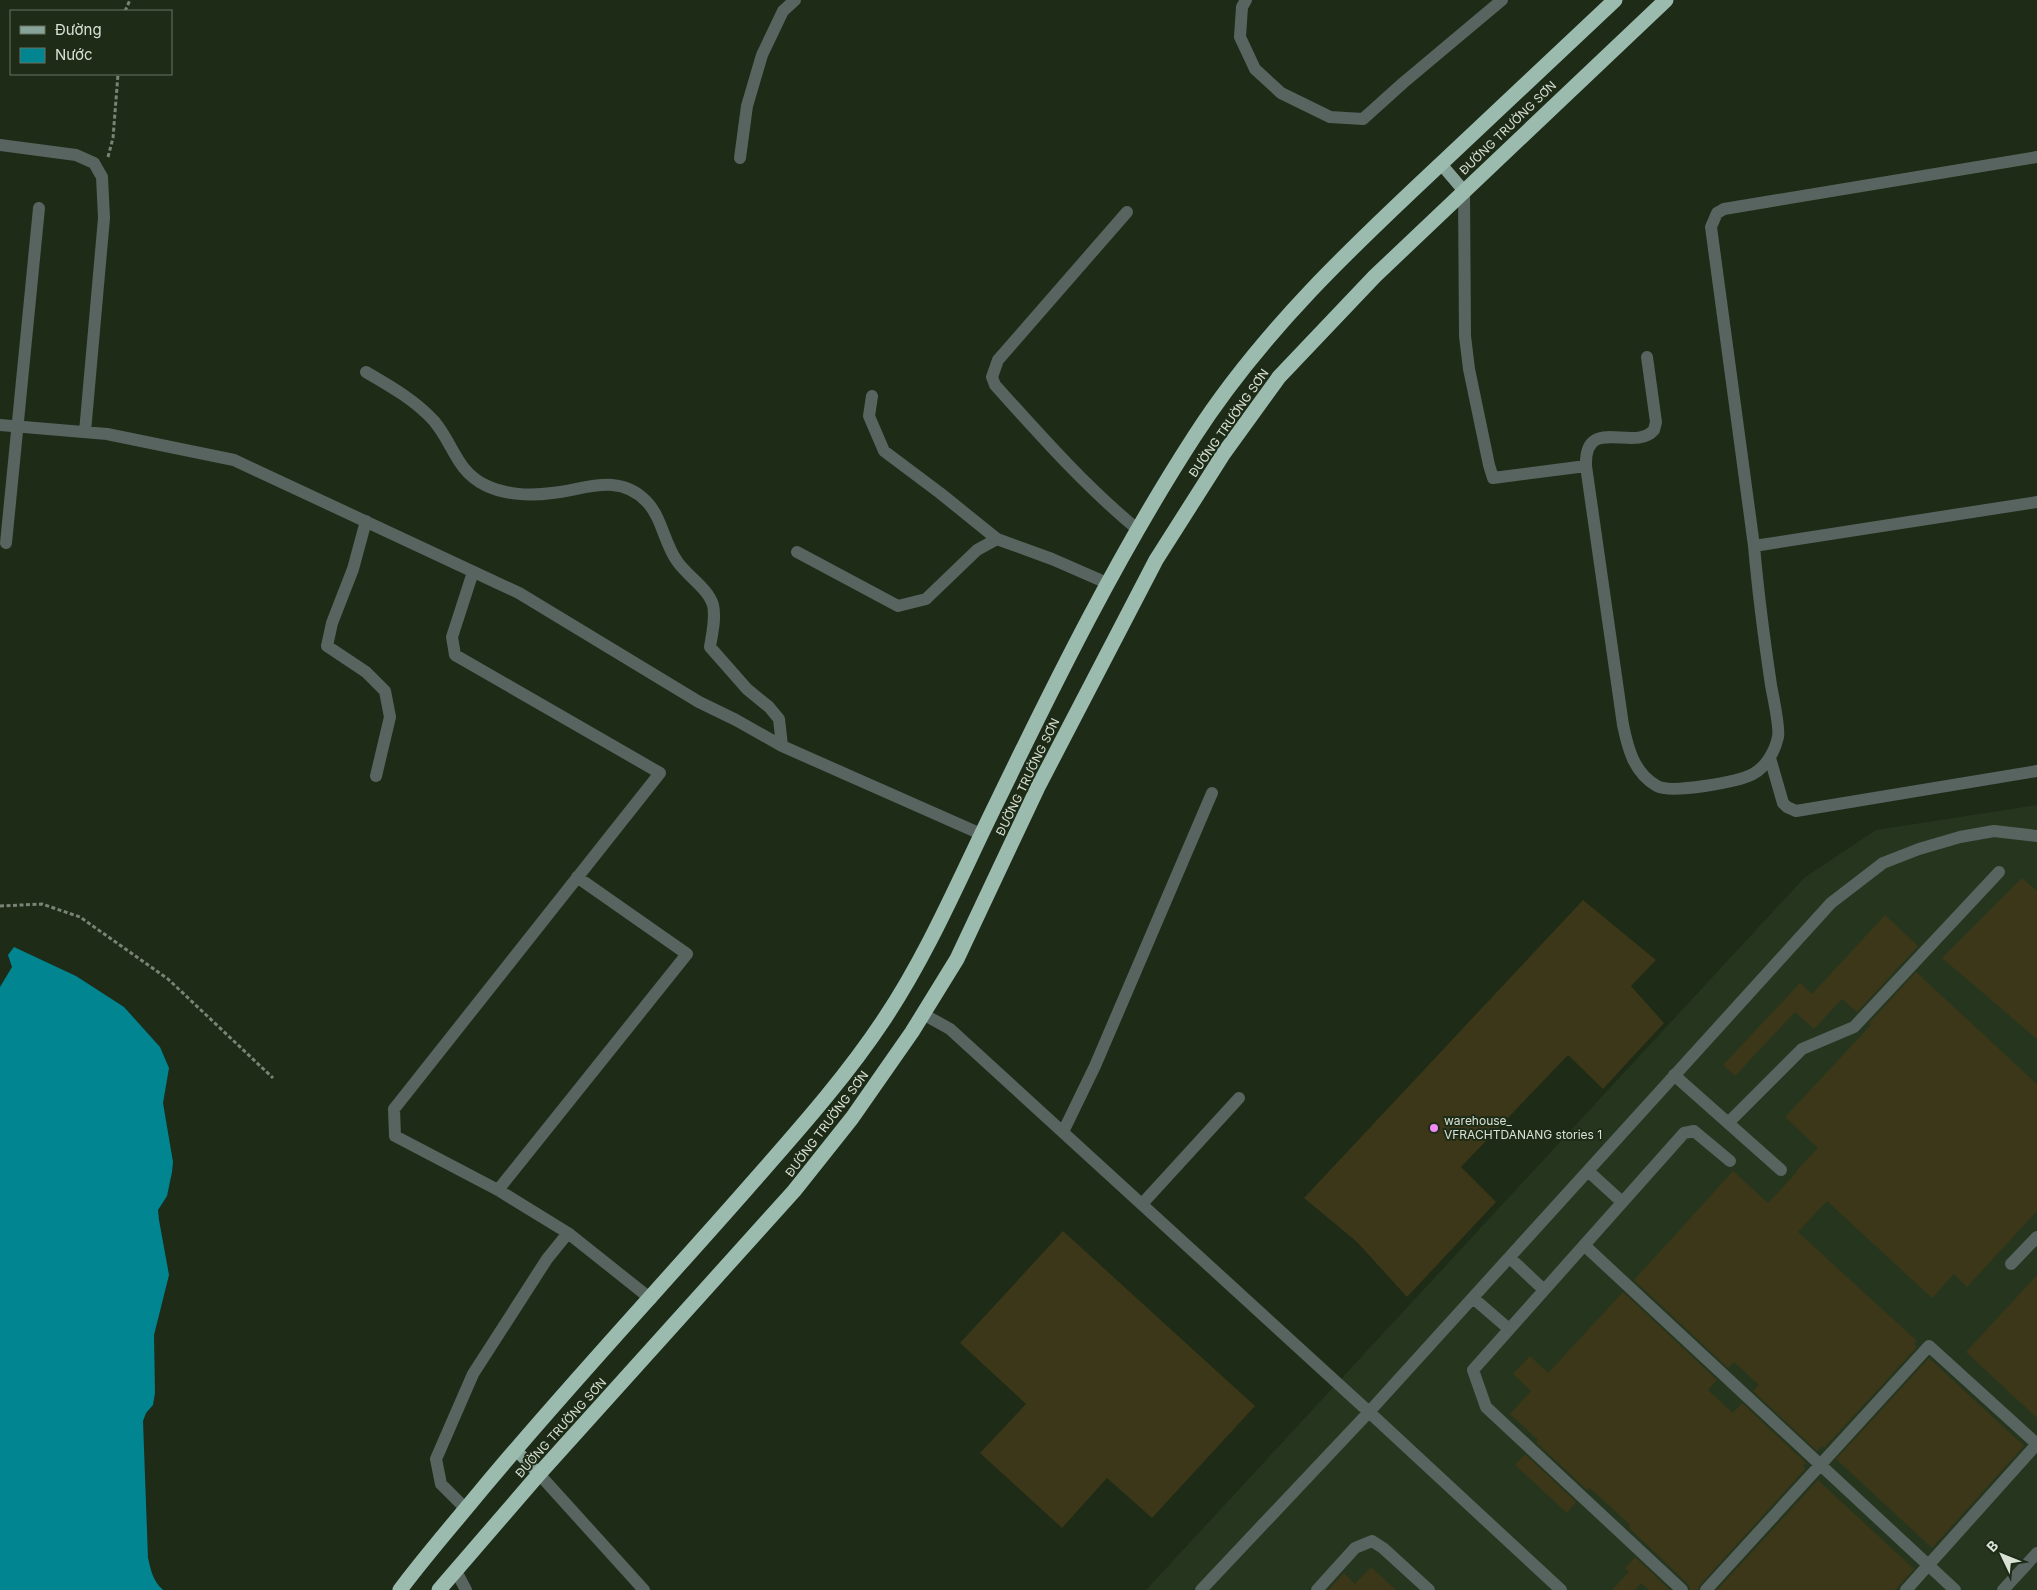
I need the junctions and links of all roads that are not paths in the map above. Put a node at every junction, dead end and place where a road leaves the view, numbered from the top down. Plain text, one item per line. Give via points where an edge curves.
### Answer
1 (795, 0) edge
2 (1246, 0) edge
3 (1502, 0) edge
4 (1615, 0) edge
5 (1666, 0) edge
6 (0, 146) edge
7 (2037, 157) edge
8 (740, 158) dead end
9 (1441, 164) junction
10 (1464, 191) junction
11 (38, 208) dead end
12 (1127, 212) dead end
13 (1647, 357) dead end
14 (366, 372) dead end
15 (872, 396) dead end
16 (0, 425) edge
17 (16, 427) junction
18 (85, 432) junction
19 (1586, 466) junction
20 (2037, 502) edge
21 (366, 521) junction
22 (1137, 529) junction
23 (997, 539) junction
24 (6, 543) dead end
25 (1754, 546) junction
26 (797, 552) dead end
27 (473, 572) junction
28 (1107, 583) junction
29 (782, 746) junction
30 (1770, 758) junction
31 (2037, 771) edge
32 (376, 776) dead end
33 (1212, 794) dead end
34 (981, 834) junction
35 (2037, 836) edge
36 (1999, 872) dead end
37 (576, 877) junction
38 (923, 1014) junction
39 (1674, 1075) junction
40 (1239, 1098) dead end
41 (1728, 1123) junction
42 (1063, 1132) junction
43 (1730, 1161) dead end
44 (1781, 1170) dead end
45 (1588, 1172) junction
46 (498, 1190) junction
47 (1622, 1202) junction
48 (1142, 1204) junction
49 (568, 1233) junction
50 (2037, 1237) edge
51 (1584, 1245) junction
52 (1510, 1258) junction
53 (2011, 1264) dead end
54 (1544, 1290) junction
55 (1473, 1298) junction
56 (651, 1299) junction
57 (1509, 1329) junction
58 (1370, 1412) junction
59 (515, 1449) junction
60 (1821, 1464) junction
61 (539, 1474) junction
62 (466, 1509) junction
63 (2037, 1553) edge
64 (1928, 1565) junction
65 (456, 1571) junction
66 (400, 1590) edge
67 (439, 1590) edge
68 (466, 1590) edge
69 (644, 1590) edge
70 (1201, 1590) edge
71 (1317, 1590) edge
72 (1429, 1590) edge
73 (1561, 1590) edge
74 (1682, 1590) edge
75 (1706, 1590) edge
76 (1906, 1590) edge
77 (1955, 1590) edge
78 (2002, 1590) edge

1 - 8 street via 783,11 762,55 747,106
2 - 3 street via 1242,7 1240,37 1255,69 1281,93 1330,117 1363,119
4 - 9 highway, ĐƯỜNG TRƯỜNG SƠN
5 - 10 highway, ĐƯỜNG TRƯỜNG SƠN
6 - 18 street via 76,155 94,163 102,177 104,218
7 - 25 street via 1724,209 1717,213 1711,227
9 - 10 main road
9 - 22 highway, ĐƯỜNG TRƯỜNG SƠN via 1300,302 1252,356 1196,434
10 - 19 street via 1465,336 1493,478
10 - 38 highway, ĐƯỜNG TRƯỜNG SƠN via 1375,276 1280,377 1192,502 1152,568 1038,787 957,959
11 - 17 street
12 - 22 street via 998,360 992,377 995,385 1074,472
13 - 19 street via 1656,422 1654,430 1647,435 1624,439 1605,436 1597,439 1586,451
14 - 29 street via 424,411 444,435 461,466 486,486 519,494 535,494 611,484 646,500 676,560 711,601 710,647 779,719
15 - 23 street via 869,416 884,451
16 - 17 street
17 - 18 street
17 - 24 street
18 - 21 street via 234,460
19 - 30 street via 1630,757 1658,787 1691,788 1723,784 1754,774
20 - 25 street
21 - 27 street
21 - 32 street via 354,569 332,623 327,646 366,672 385,691 390,717
22 - 28 highway, ĐƯỜNG TRƯỜNG SƠN
23 - 26 street via 977,550 926,599 898,606
23 - 28 street
25 - 30 street via 1778,736
27 - 29 street via 520,593 699,702
27 - 37 street via 452,637 456,655 660,773
28 - 34 highway, ĐƯỜNG TRƯỜNG SƠN
29 - 34 street
30 - 31 street via 1784,802 1796,811
33 - 42 street
34 - 56 highway, ĐƯỜNG TRƯỜNG SƠN via 923,954 860,1054 823,1103
35 - 39 street via 1994,831 1960,837 1884,863 1831,903
36 - 41 street via 1854,1028 1802,1049
37 - 46 street via 687,954
37 - 46 street via 394,1109 395,1136
38 - 42 street via 950,1029
38 - 61 highway, ĐƯỜNG TRƯỜNG SƠN via 852,1118 794,1191
39 - 41 street
39 - 45 street
40 - 48 street
41 - 44 street
42 - 48 street
43 - 47 street via 1694,1131 1684,1133
45 - 47 street
45 - 52 street
46 - 49 street
47 - 51 street
48 - 58 street
49 - 56 street
49 - 62 street via 546,1259 473,1374 436,1459 441,1484
50 - 53 street
51 - 54 street
51 - 60 street
52 - 54 street
52 - 55 street
54 - 57 street
55 - 57 street
55 - 58 street
56 - 59 highway, ĐƯỜNG TRƯỜNG SƠN
57 - 74 street via 1472,1370 1486,1407
58 - 70 street
58 - 73 street
59 - 61 main road
59 - 62 highway, ĐƯỜNG TRƯỜNG SƠN
60 - 64 street
60 - 64 street via 1929,1346 2037,1444
60 - 75 street
61 - 65 highway, ĐƯỜNG TRƯỜNG SƠN
61 - 69 street
62 - 66 highway, ĐƯỜNG TRƯỜNG SƠN
63 - 78 street
64 - 76 street
64 - 77 street
65 - 67 highway, ĐƯỜNG TRƯỜNG SƠN
65 - 68 street
71 - 72 street via 1355,1548 1372,1542

